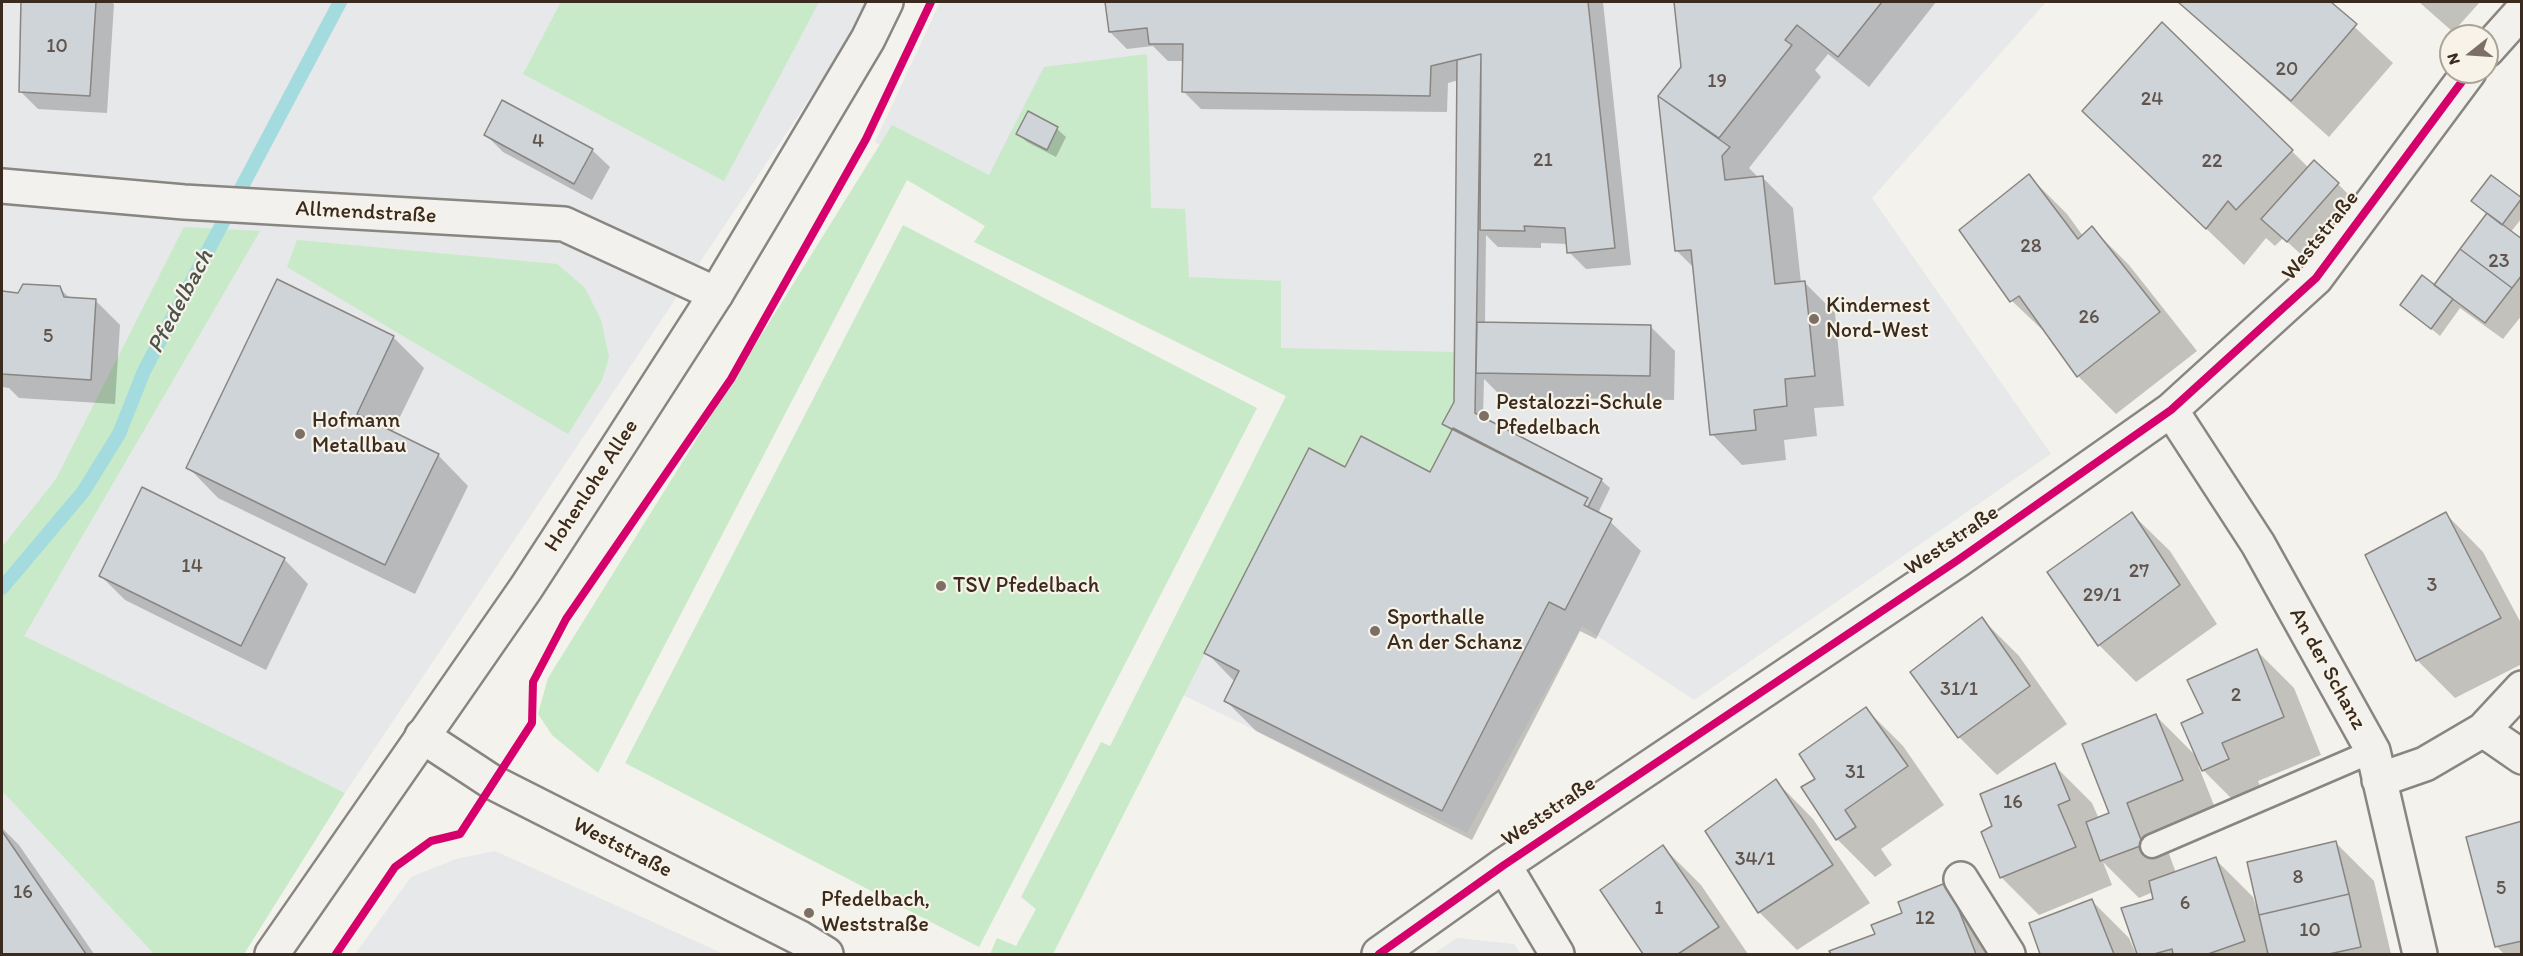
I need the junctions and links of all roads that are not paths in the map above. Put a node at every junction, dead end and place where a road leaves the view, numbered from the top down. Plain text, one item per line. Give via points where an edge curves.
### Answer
1 (886, 2) edge
2 (2522, 11) edge
3 (2499, 37) edge
4 (2460, 84) edge
5 (2, 186) edge
6 (716, 294) junction
7 (2171, 410) junction
8 (2522, 688) edge
9 (2483, 730) junction
10 (422, 736) junction
11 (2522, 757) edge
12 (2376, 766) junction
13 (2152, 846) dead end
14 (1504, 865) junction
15 (1961, 879) dead end
16 (272, 954) edge
17 (826, 954) edge
18 (1378, 954) edge
19 (1557, 954) edge
20 (2008, 954) edge
21 (2420, 954) edge

1 - 6 street, Hohenlohe Allee via 868,39
2 - 3 street
4 - 7 street, Weststraße via 2316,278
5 - 6 street, Allmendstraße via 184,202 564,224
6 - 10 street, Hohenlohe Allee via 525,588
7 - 12 street, An der Schanz via 2258,544
7 - 14 street, Weststraße via 1958,560
8 - 9 street
9 - 11 street
9 - 12 street via 2425,764
10 - 16 street, Hohenlohe Allee
10 - 17 street, Weststraße via 492,782
12 - 13 lane
12 - 21 street, An der Schanz
14 - 18 street, Weststraße
14 - 19 street
15 - 20 street

